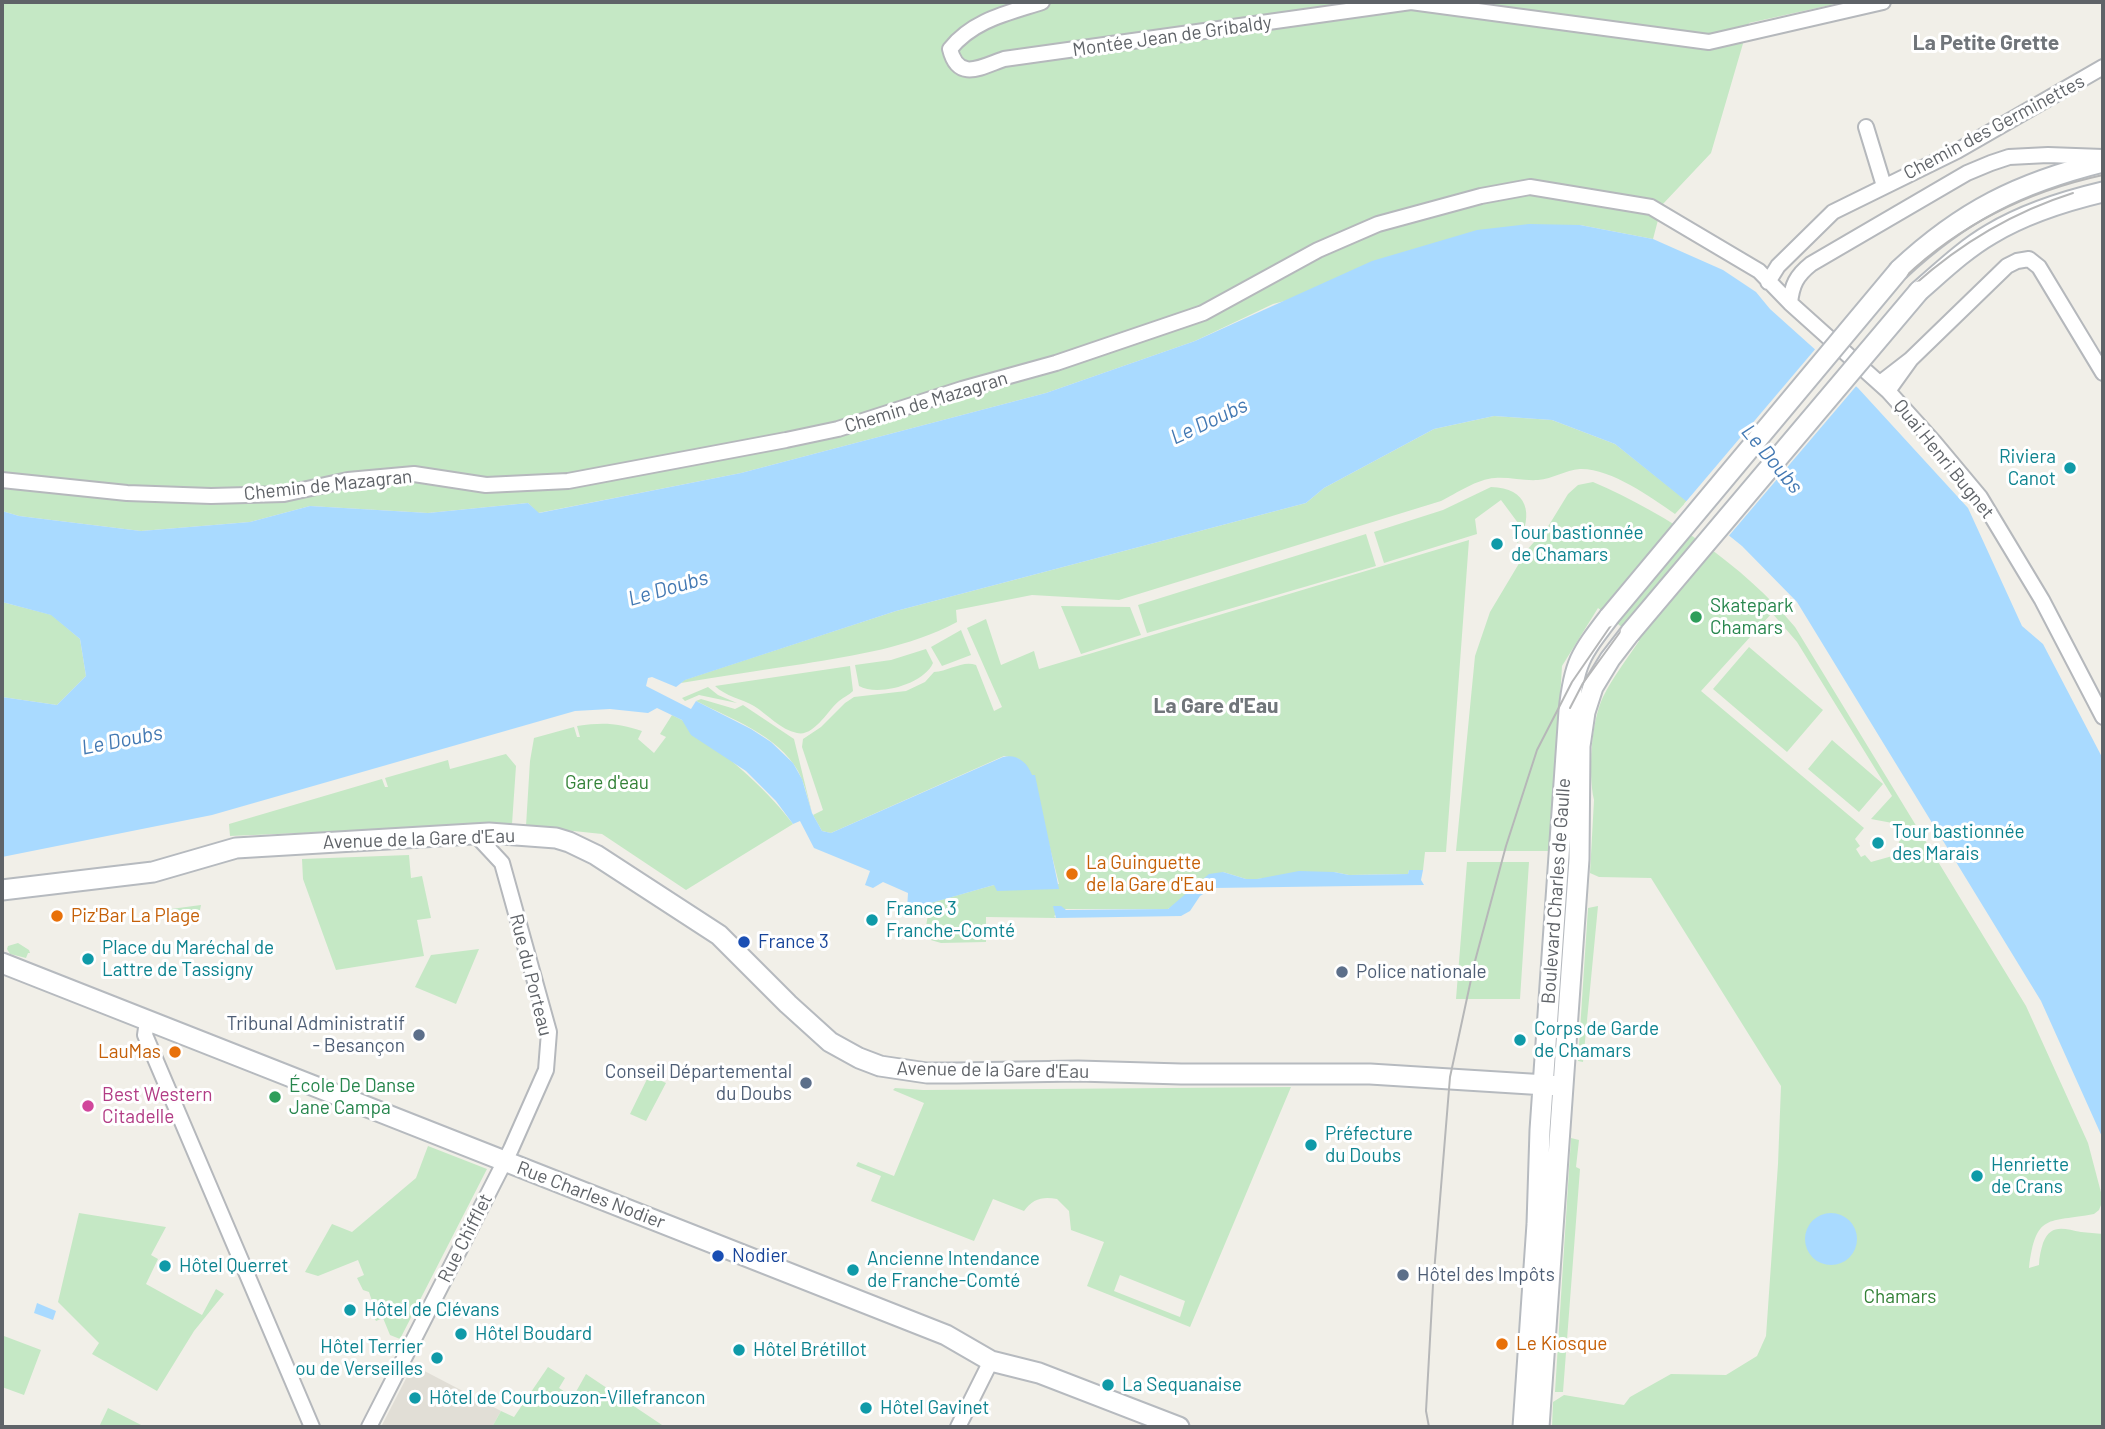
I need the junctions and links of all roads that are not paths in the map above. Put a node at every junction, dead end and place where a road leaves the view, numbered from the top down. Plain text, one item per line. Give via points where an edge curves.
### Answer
1 (1042, 2) edge
2 (1883, 2) edge
3 (2103, 68) edge
4 (1866, 127) dead end
5 (2103, 159) edge
6 (1884, 186) junction
7 (2103, 192) edge
8 (1768, 282) junction
9 (1790, 303) junction
10 (2103, 373) edge
11 (1884, 387) junction
12 (2, 480) edge
13 (2103, 717) edge
14 (475, 834) junction
15 (2, 890) edge
16 (2, 963) edge
17 (147, 1021) junction
18 (1553, 1086) junction
19 (504, 1161) junction
20 (991, 1361) junction
21 (312, 1427) edge
22 (369, 1427) edge
23 (958, 1427) edge
24 (1179, 1427) edge
25 (1522, 1427) edge
26 (1539, 1427) edge

1 - 2 street, Montée Jean de Gribaldy via 986,20 961,35 950,49 953,61 971,70 1004,59 1411,2 1709,41
3 - 6 street, Chemin des Germinettes via 1957,151
4 - 6 street, Chemin des Germinettes
5 - 9 street via 2009,158 1967,173 1811,264 1792,285
5 - 18 main road, Boulevard Charles de Gaulle, bridge via 2034,182 1956,222 1925,244 1583,651 1572,682
6 - 8 street, Chemin des Germinettes via 1833,212 1778,266
7 - 18 main road, Boulevard Charles de Gaulle, bridge via 2034,213 1992,233 1919,291 1610,659 1593,687 1580,746 1579,859
8 - 9 street, Chemin de Mazagran
8 - 12 street, Chemin de Mazagran via 1759,271 1651,206 1530,187 1378,224 1318,250 1203,313 1056,363 838,429 786,440 568,481 486,485 414,474 348,480 284,494 211,496
9 - 11 street, Quai Henri Bugnet
10 - 11 street via 2039,267 2029,259 2007,265
11 - 13 street, Quai Henri Bugnet via 1980,497 2042,600
14 - 15 main road, Avenue de la Gare d'Eau via 236,848 153,872
14 - 18 main road, Avenue de la Gare d'Eau via 556,838 596,855 719,934 831,1042 870,1063 896,1070 1370,1074
14 - 19 street, Rue du Porteau via 502,863 549,1032 542,1082
16 - 17 main road, Rue Charles Nodier
17 - 19 main road, Rue Charles Nodier
17 - 21 street via 145,1035
18 - 25 main road, Boulevard Charles de Gaulle
18 - 26 main road, Boulevard Charles de Gaulle
19 - 20 main road, Rue Charles Nodier via 946,1335
19 - 22 street, Rue Chifflet
20 - 23 street
20 - 24 main road, Rue Charles Nodier via 1039,1373

